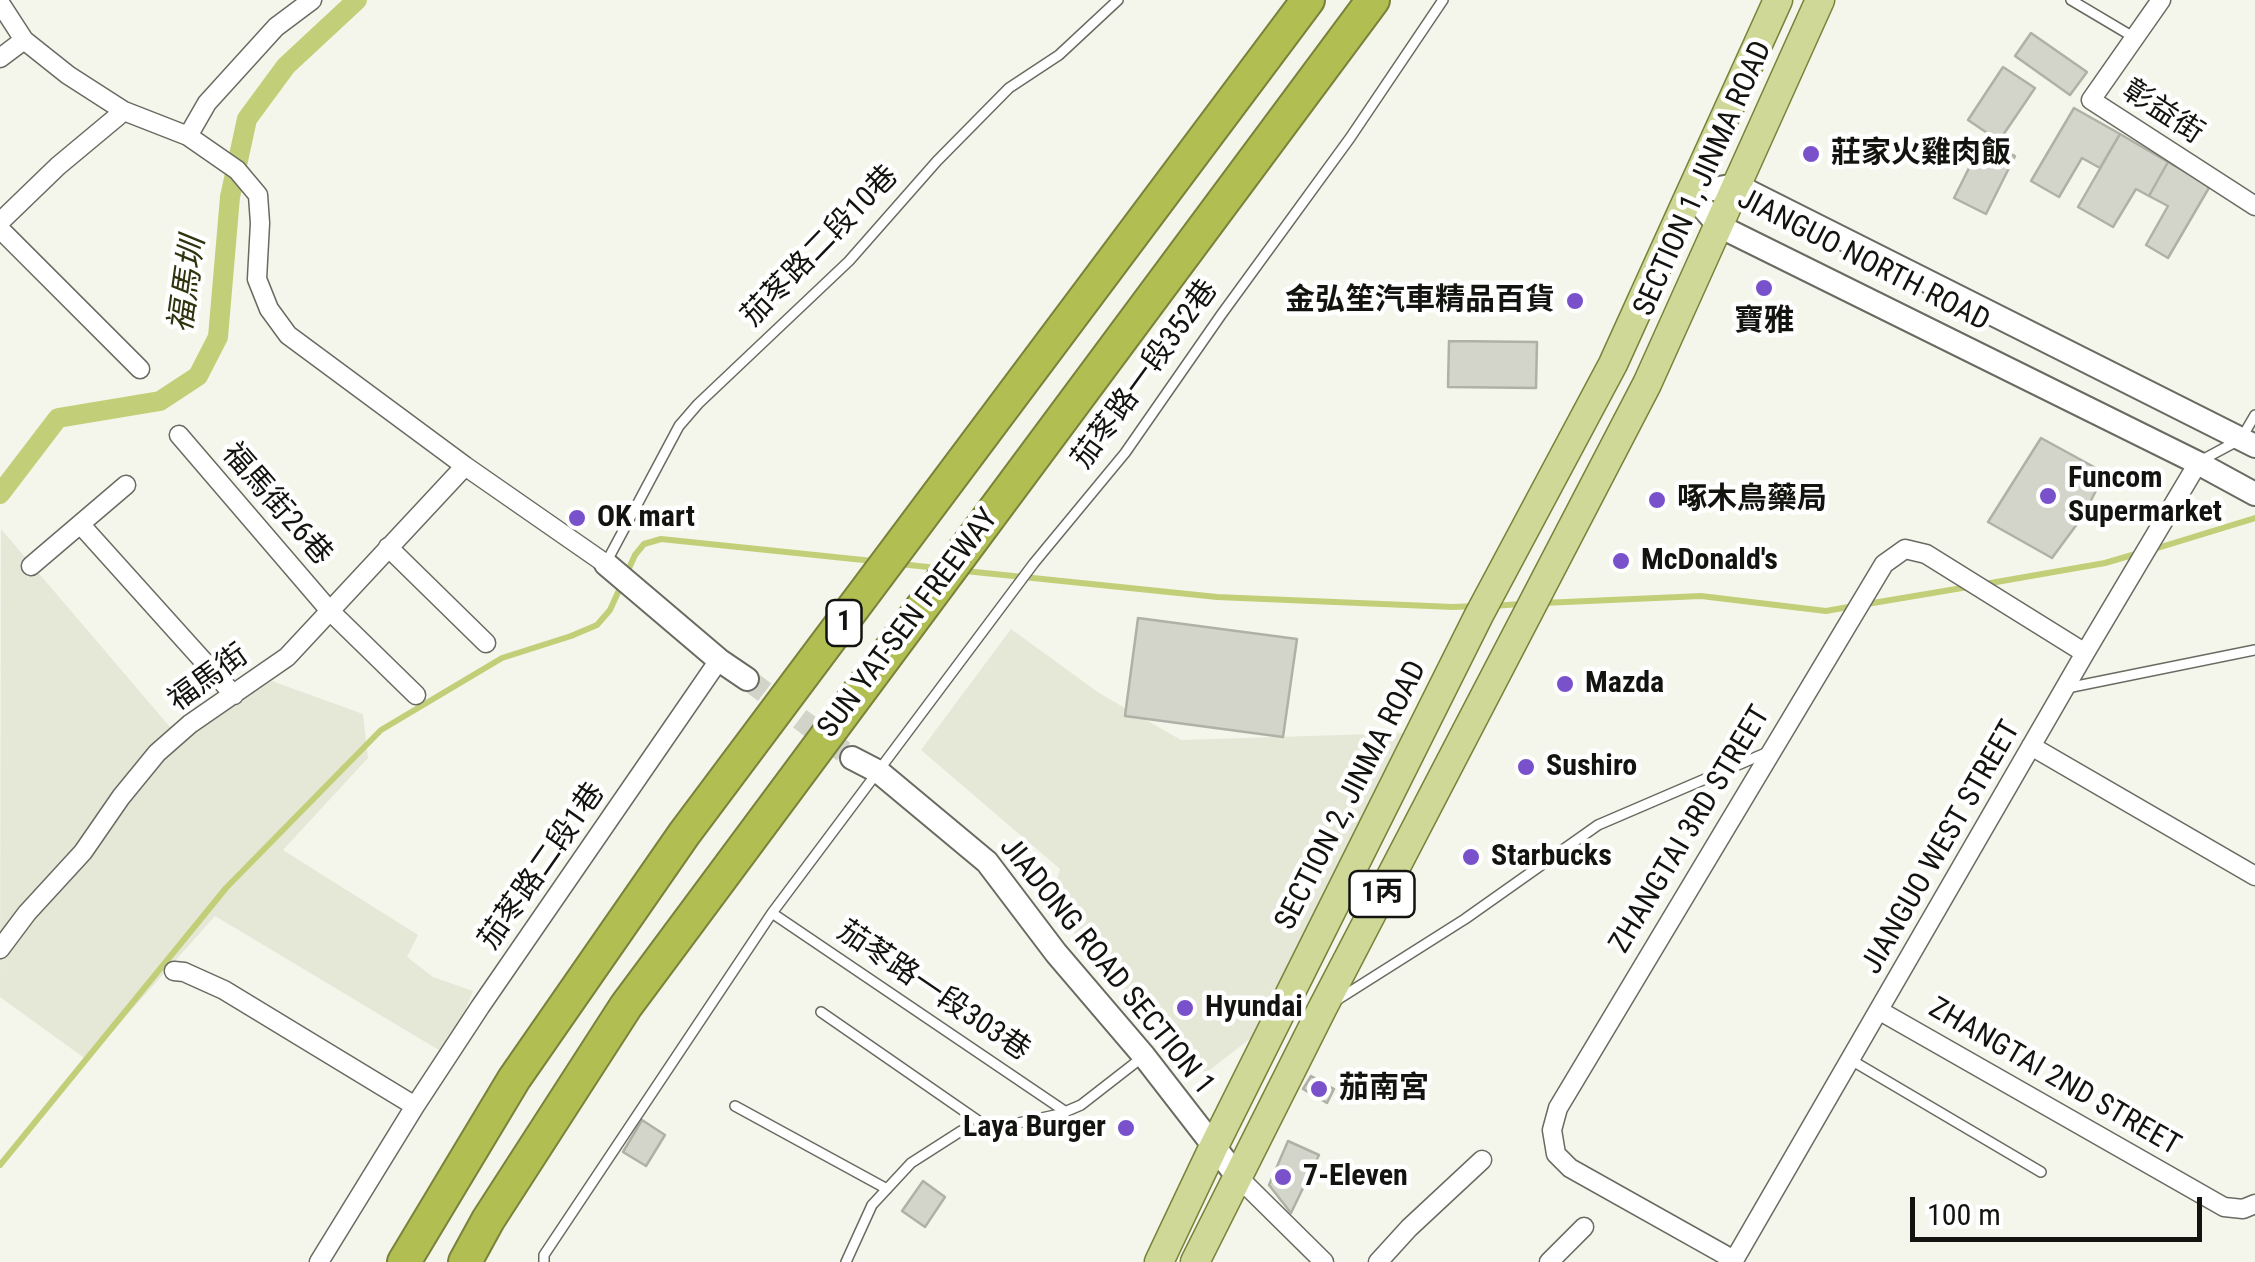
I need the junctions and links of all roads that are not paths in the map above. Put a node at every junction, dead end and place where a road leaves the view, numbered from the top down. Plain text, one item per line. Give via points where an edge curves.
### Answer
1 (312, 0) edge
2 (1117, 0) edge
3 (1294, 0) edge
4 (1308, 0) edge
5 (1443, 0) edge
6 (1778, 0) edge
7 (1820, 0) edge
8 (2071, 0) edge
9 (2161, 0) edge
10 (0, 2) edge
11 (1364, 12) edge
12 (2134, 38) junction
13 (24, 40) junction
14 (1275, 45) junction
15 (0, 58) edge
16 (124, 111) junction
17 (194, 140) junction
18 (1736, 185) junction
19 (1690, 194) junction
20 (2255, 206) edge
21 (0, 225) edge
22 (1719, 226) junction
23 (1613, 364) joint
24 (140, 369) dead end
25 (2255, 414) edge
26 (179, 435) dead end
27 (2248, 442) edge
28 (2198, 463) junction
29 (464, 466) junction
30 (126, 485) dead end
31 (2255, 494) edge
32 (81, 526) junction
33 (388, 547) junction
34 (31, 566) dead end
35 (618, 575) junction
36 (330, 610) junction
37 (486, 643) dead end
38 (2255, 650) edge
39 (2085, 653) junction
40 (718, 660) junction
41 (747, 679) tunnel mouth
42 (2065, 688) junction
43 (234, 695) junction
44 (416, 696) dead end
45 (2032, 746) junction
46 (1770, 751) junction
47 (852, 758) tunnel mouth
48 (879, 772) junction
49 (2255, 876) edge
50 (772, 913) junction
51 (0, 949) edge
52 (174, 971) dead end
53 (1322, 1009) junction
54 (1880, 1010) junction
55 (821, 1012) dead end
56 (1144, 1056) junction
57 (1851, 1060) junction
58 (415, 1106) junction
59 (736, 1106) dead end
60 (1066, 1112) junction
61 (990, 1128) junction
62 (1213, 1148) junction
63 (1482, 1160) dead end
64 (2042, 1172) dead end
65 (1237, 1176) junction
66 (887, 1190) junction
67 (2255, 1204) edge
68 (1584, 1227) dead end
69 (1733, 1261) edge
70 (319, 1262) edge
71 (404, 1262) edge
72 (466, 1262) edge
73 (544, 1262) edge
74 (846, 1262) edge
75 (1158, 1262) edge
76 (1195, 1262) edge
77 (1324, 1262) edge
78 (1378, 1262) edge
79 (1549, 1262) edge

1 - 17 street via 276,27 207,103
2 - 35 lane, 茄苳路二段10巷 via 1058,56 1009,88 849,261 698,404 679,426
3 - 14 highway
4 - 14 highway, SUN YAT-SEN FREEWAY / 1
5 - 48 lane, 茄苳路一段352巷 via 1125,453
6 - 19 main road, SECTION 1, JINMA ROAD / 1丙
7 - 18 main road, SECTION 1, JINMA ROAD / 1丙
8 - 12 lane
9 - 12 street, 彰益街
10 - 13 street
11 - 72 highway, SUN YAT-SEN FREEWAY / 1 via 626,1006
12 - 20 street, 彰益街 via 2091,100
13 - 15 street
13 - 16 street
14 - 71 highway, SUN YAT-SEN FREEWAY / 1 via 684,834 514,1079
16 - 17 street
16 - 21 street
17 - 29 street via 237,170 258,195 256,279 288,334
18 - 19 street, JIANGUO NORTH ROAD
18 - 22 main road, SECTION 1, JINMA ROAD / 1丙
18 - 27 street, JIANGUO NORTH ROAD
19 - 22 street, JIANGUO NORTH ROAD
19 - 23 main road, SECTION 1, JINMA ROAD / 1丙
21 - 24 street
22 - 28 street, JIANGUO NORTH ROAD
22 - 53 main road, SECTION 1, JINMA ROAD / 1丙 via 1647,384
23 - 62 main road, SECTION 2, JINMA ROAD / 1丙
25 - 27 lane
26 - 36 street, 福馬街26巷
27 - 28 lane
28 - 31 street, JIANGUO NORTH ROAD
28 - 39 street, JIANGUO WEST STREET
29 - 33 street, 福馬街
29 - 35 street
30 - 32 street
32 - 34 street
32 - 43 street
33 - 36 street, 福馬街
33 - 37 street
35 - 40 street
36 - 43 street, 福馬街 via 287,656
36 - 44 street, 福馬街26巷
38 - 42 lane
39 - 42 street, JIANGUO WEST STREET
39 - 46 street, ZHANGTAI 3RD STREET via 1926,554 1905,549 1884,564
40 - 41 street
40 - 58 street, 茄苳路二段1巷
42 - 45 street, JIANGUO WEST STREET
43 - 51 street, 福馬街 via 157,753
45 - 49 street
45 - 54 street, JIANGUO WEST STREET
46 - 53 lane via 1598,825
46 - 69 street, ZHANGTAI 3RD STREET via 1558,1108 1552,1130 1556,1154 1570,1168
47 - 48 street, JIADONG ROAD SECTION 1
48 - 50 lane, 茄苳路一段352巷
48 - 56 street, JIADONG ROAD SECTION 1 via 986,862
50 - 60 lane, 茄苳路一段303巷
50 - 73 lane, 茄苳路一段352巷
52 - 58 street via 224,990
53 - 65 main road, 1丙
54 - 57 street, JIANGUO WEST STREET
54 - 67 street, ZHANGTAI 2ND STREET via 2224,1207
55 - 61 lane
56 - 60 lane
56 - 62 street, JIADONG ROAD SECTION 1
57 - 64 lane
57 - 69 street, JIANGUO WEST STREET
58 - 70 street, 茄苳路二段1巷
59 - 66 lane
60 - 61 lane
61 - 66 lane via 962,1131 911,1163
62 - 65 street, JIADONG ROAD SECTION 1
62 - 75 main road, SECTION 2, JINMA ROAD / 1丙
63 - 78 street
65 - 76 main road, 1丙
65 - 77 street
66 - 74 lane via 872,1205
68 - 79 street

